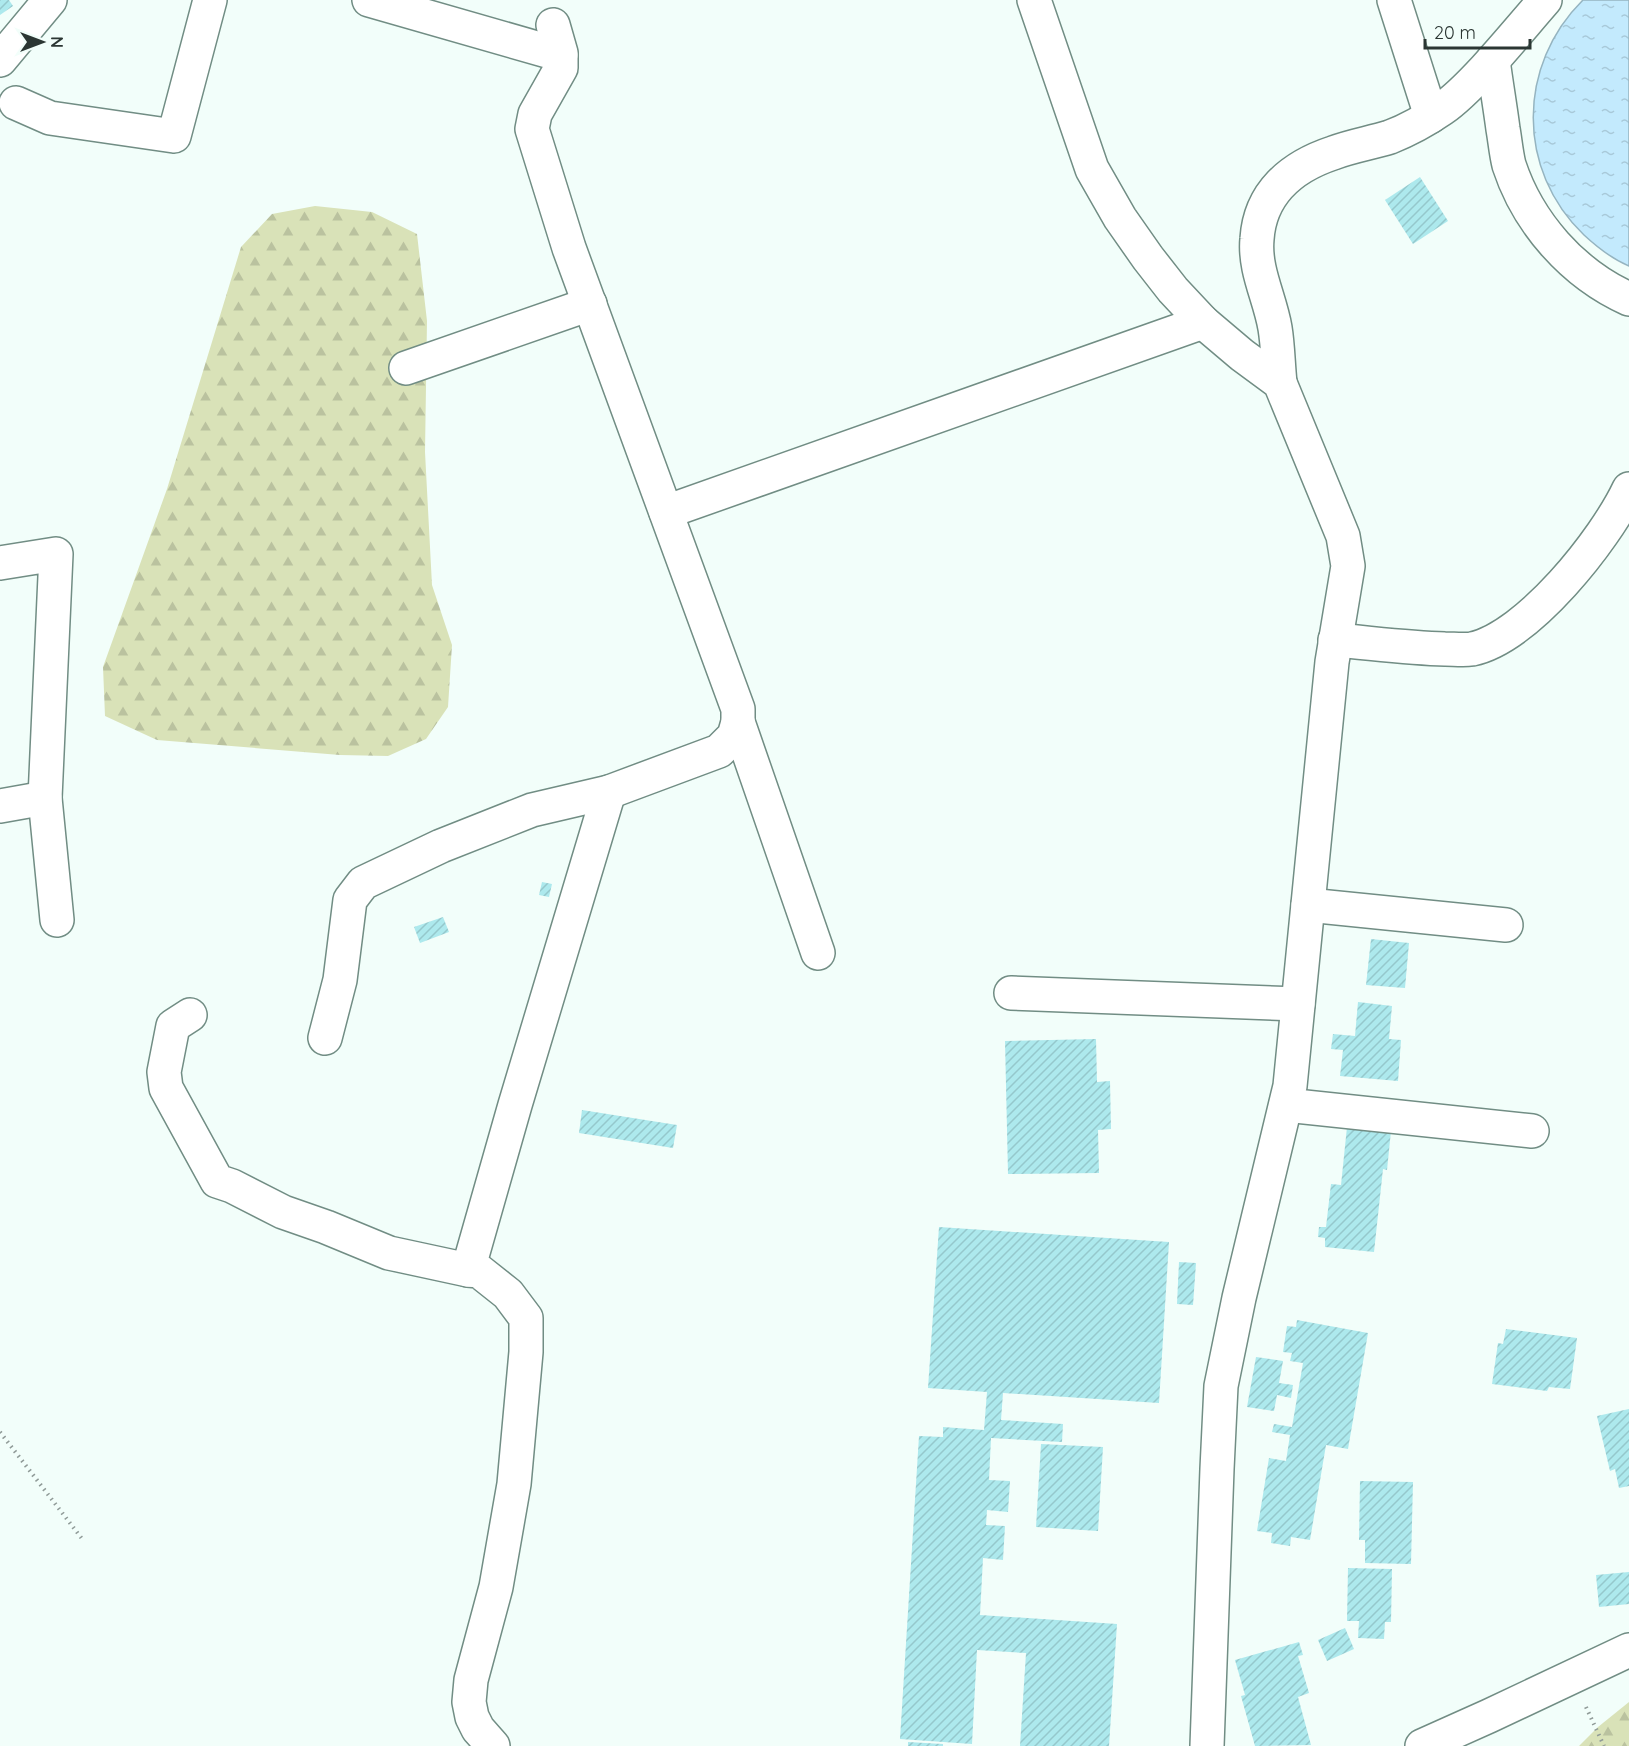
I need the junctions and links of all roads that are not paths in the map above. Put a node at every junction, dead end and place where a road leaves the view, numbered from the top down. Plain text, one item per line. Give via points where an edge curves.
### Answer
1 (50, 0) edge
2 (210, 0) edge
3 (369, 0) edge
4 (1034, 0) edge
5 (1394, 0) edge
6 (1545, 0) edge
7 (0, 60) edge
8 (1493, 60) junction
9 (5, 101) edge
10 (1431, 116) junction
11 (1629, 299) edge
12 (590, 304) junction
13 (1203, 322) junction
14 (406, 368) dead end
15 (1280, 382) junction
16 (1629, 489) edge
17 (666, 512) junction
18 (0, 563) edge
19 (1335, 640) junction
20 (738, 722) junction
21 (609, 792) junction
22 (45, 798) junction
23 (0, 806) edge
24 (1308, 905) junction
25 (57, 920) dead end
26 (1506, 925) dead end
27 (818, 953) dead end
28 (1011, 993) dead end
29 (1298, 1004) junction
30 (190, 1015) dead end
31 (325, 1038) dead end
32 (1286, 1105) junction
33 (1532, 1131) dead end
34 (468, 1270) junction
35 (1629, 1650) edge
36 (493, 1746) edge
37 (1207, 1746) edge
38 (1422, 1746) edge

1 - 7 street
2 - 9 street via 174,135 50,118
3 - 12 street via 557,40 561,68 535,114 532,129
4 - 13 street via 1092,169 1148,258
5 - 10 street
6 - 8 street
8 - 10 street via 1471,84
8 - 11 street via 1509,164 1531,211 1567,257
10 - 15 street via 1389,137 1304,165 1281,182 1268,199 1259,228 1257,256 1275,327
12 - 14 street
12 - 17 street
13 - 15 street
13 - 17 street
15 - 19 street via 1343,536 1348,566
16 - 19 street via 1594,547 1532,614 1499,639 1471,649
17 - 20 street via 738,709
18 - 22 street via 56,554
19 - 24 street
20 - 21 street via 734,736 719,751
20 - 27 street
21 - 31 street via 532,810 363,882 350,900 340,980
21 - 34 street
22 - 23 street
22 - 25 street
24 - 26 street
24 - 29 street
28 - 29 street
29 - 32 street
30 - 34 street via 173,1026 164,1072 166,1088 217,1181 283,1212 390,1252
32 - 33 street
32 - 37 street via 1221,1386
34 - 36 street via 479,1271 508,1294 526,1318 514,1484 496,1587 471,1680 469,1702 478,1730
35 - 38 street

